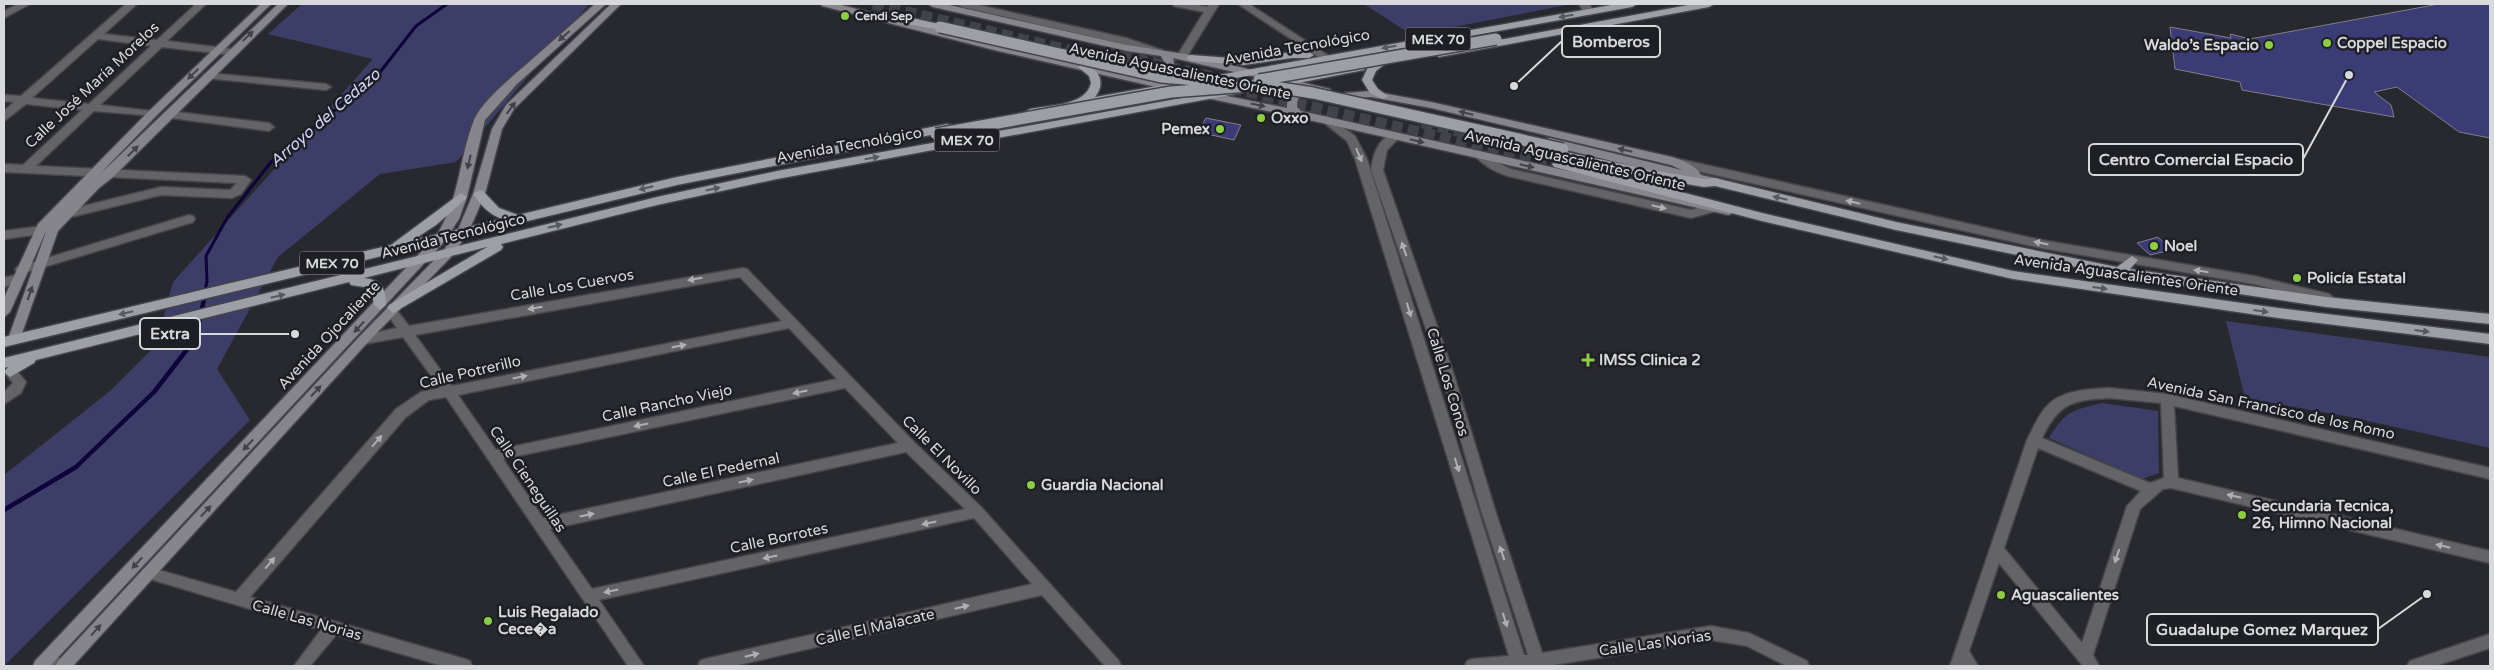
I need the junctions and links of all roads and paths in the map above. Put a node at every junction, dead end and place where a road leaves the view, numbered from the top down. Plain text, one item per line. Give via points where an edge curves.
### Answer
1 (25, 4) edge
2 (132, 4) edge
3 (201, 4) edge
4 (266, 4) edge
5 (283, 4) edge
6 (601, 4) edge
7 (616, 4) edge
8 (826, 4) edge
9 (933, 4) edge
10 (962, 4) edge
11 (1178, 4) edge
12 (1243, 4) edge
13 (1632, 4) edge
14 (1709, 4) edge
15 (1212, 7) edge
16 (1586, 8) edge
17 (4, 15) edge
18 (872, 16) junction
19 (1575, 28) junction
20 (97, 36) junction
21 (159, 42) junction
22 (219, 50) junction
23 (232, 52) junction
24 (1161, 53) junction
25 (1187, 57) junction
26 (1324, 59) junction
27 (1380, 64) junction
28 (1083, 67) junction
29 (1244, 72) junction
30 (208, 76) junction
31 (1142, 80) junction
32 (1289, 82) junction
33 (326, 87) dead end
34 (1169, 87) junction
35 (1314, 88) junction
36 (1210, 96) junction
37 (1345, 96) junction
38 (1383, 96) junction
39 (4, 98) edge
40 (22, 100) junction
41 (1077, 103) junction
42 (91, 108) junction
43 (152, 114) junction
44 (1298, 114) junction
45 (168, 115) junction
46 (4, 117) edge
47 (1327, 120) junction
48 (270, 127) dead end
49 (1396, 136) junction
50 (886, 140) junction
51 (1561, 156) junction
52 (1620, 160) junction
53 (1679, 163) junction
54 (4, 168) edge
55 (26, 169) junction
56 (94, 173) junction
57 (109, 174) junction
58 (1702, 178) junction
59 (1715, 182) junction
60 (479, 194) junction
61 (461, 197) junction
62 (67, 214) junction
63 (1762, 217) junction
64 (518, 218) junction
65 (189, 219) dead end
66 (53, 229) junction
67 (41, 230) junction
68 (462, 233) junction
69 (530, 233) junction
70 (4, 235) edge
71 (440, 239) junction
72 (391, 249) junction
73 (447, 254) junction
74 (421, 260) junction
75 (2132, 260) junction
76 (40, 264) junction
77 (743, 272) joint
78 (2119, 272) junction
79 (20, 274) junction
80 (4, 282) edge
81 (337, 282) junction
82 (2351, 305) junction
83 (388, 308) junction
84 (4, 312) edge
85 (2490, 319) edge
86 (793, 323) junction
87 (407, 331) junction
88 (364, 339) junction
89 (2490, 339) edge
90 (9, 341) edge
91 (6, 370) edge
92 (1448, 375) junction
93 (1430, 378) junction
94 (848, 382) junction
95 (449, 391) junction
96 (4, 399) edge
97 (2167, 399) junction
98 (2034, 440) junction
99 (909, 446) junction
100 (493, 456) junction
101 (2490, 473) edge
102 (2171, 482) junction
103 (2152, 490) junction
104 (977, 512) junction
105 (540, 525) junction
106 (1997, 550) junction
107 (2490, 557) edge
108 (148, 574) junction
109 (1044, 588) junction
110 (588, 596) junction
111 (238, 600) junction
112 (333, 627) junction
113 (2490, 641) edge
114 (1960, 660) edge
115 (2088, 661) edge
116 (42, 664) edge
117 (1519, 664) edge
118 (1537, 664) edge
119 (64, 666) edge
120 (301, 666) edge
121 (465, 666) edge
122 (636, 666) edge
123 (705, 666) edge
124 (1114, 666) edge
125 (1472, 666) edge
126 (1802, 666) edge
127 (1971, 666) edge
128 (2415, 666) edge

1 - 17 street
2 - 20 street
3 - 21 street, Calle José María Morelos
4 - 22 street
23 -> 5 street
6 -> 61 street, Avenida Ojocaliente via 494,101 480,119
60 -> 7 street, Avenida Ojocaliente via 497,129 510,107
8 - 18 street, Avenida Aguascalientes Oriente
9 - 24 street, Avenida Aguascalientes Oriente
10 - 24 street, Avenida Aguascalientes Oriente via 1126,41
11 - 15 street
12 - 26 street
13 - 16 main road, Avenida Tecnológico / MEX 70
14 - 19 main road, Avenida Tecnológico / MEX 70
15 - 25 street
16 -> 26 main road, Avenida Tecnológico / MEX 70
18 - 19 main road, bridge via 940,27 1161,78 1215,82 1270,78 1562,27
18 - 28 street, Avenida Aguascalientes Oriente
19 - 27 main road, Avenida Tecnológico / MEX 70
20 - 21 street
20 - 40 street
21 - 22 street
21 - 42 street, Calle José María Morelos
22 - 23 street
22 -> 43 street
23 - 30 street
24 - 25 street, Avenida Aguascalientes Oriente
24 - 31 street via 1169,60 1168,70 1157,78
25 - 26 main road via 1244,62 1292,55
25 - 29 street, Avenida Aguascalientes Oriente
26 - 29 main road, Avenida Tecnológico / MEX 70
27 - 32 main road, Avenida Tecnológico / MEX 70
27 - 38 main road via 1372,69 1367,80 1374,91
28 - 31 street, Avenida Aguascalientes Oriente
28 - 41 main road via 1095,75 1097,87 1088,98
29 - 32 street, Avenida Aguascalientes Oriente
29 - 34 main road, Avenida Tecnológico / MEX 70
30 - 33 street
30 - 45 street
31 - 34 street, Avenida Aguascalientes Oriente
32 - 35 street, Avenida Aguascalientes Oriente
32 - 36 main road, Avenida Tecnológico / MEX 70
34 - 36 street, Avenida Aguascalientes Oriente
34 - 41 main road, Avenida Tecnológico / MEX 70
35 - 37 street, Avenida Aguascalientes Oriente
35 - 44 street via 1300,90 1292,98 1292,108
36 -> 44 street, Avenida Aguascalientes Oriente
69 -> 36 main road, Avenida Tecnológico / MEX 70 via 777,175
37 - 38 street, Avenida Aguascalientes Oriente
37 - 52 street, Avenida Aguascalientes Oriente
53 -> 38 street, Avenida Aguascalientes Oriente
39 - 40 street
40 - 42 street
40 - 46 street
41 - 50 main road, Avenida Tecnológico / MEX 70
42 - 43 street
42 - 55 street, Calle José María Morelos
43 - 56 street
44 - 47 street, Avenida Aguascalientes Oriente
45 - 48 street
57 -> 45 street
47 - 49 street, Avenida Aguascalientes Oriente
47 -> 93 street, Calle Los Conos via 1351,140 1361,159
49 -> 63 street, Avenida Aguascalientes Oriente via 1480,155 1494,166 1518,174 1691,214 1712,208
92 -> 49 street, Calle Los Conos via 1377,170 1383,146
50 - 51 main road, bridge via 1171,92 1262,85 1313,93
50 -> 64 main road, Avenida Tecnológico / MEX 70 via 676,181
51 - 52 main road
51 - 59 main road, Avenida Aguascalientes Oriente via 1704,183
51 - 63 main road, Avenida Aguascalientes Oriente
52 - 58 street, Avenida Aguascalientes Oriente
53 - 58 street, Avenida Aguascalientes Oriente
75 -> 53 street, Avenida Aguascalientes Oriente via 2017,239
54 - 55 street
55 - 56 street
56 - 57 street
56 - 67 street
57 - 62 street
57 - 62 street via 246,180 232,194 161,191
58 - 59 street, Avenida Aguascalientes Oriente
78 -> 59 main road, Avenida Aguascalientes Oriente via 1896,226
60 - 64 main road via 493,210
60 - 68 street, Avenida Ojocaliente
61 - 71 street, Avenida Ojocaliente via 453,219
61 - 72 main road via 432,222
62 - 66 street
63 -> 89 main road, Avenida Aguascalientes Oriente via 2013,275 2278,314
64 - 68 main road, Avenida Tecnológico / MEX 70
65 - 76 street
66 - 67 street
66 - 76 street
67 - 70 street
67 - 79 street
68 - 71 main road, Avenida Tecnológico / MEX 70
68 - 73 street, Avenida Ojocaliente
69 - 73 main road, Avenida Tecnológico / MEX 70
69 - 83 main road via 480,256
71 - 72 main road, Avenida Tecnológico / MEX 70
71 - 74 street, Avenida Ojocaliente
72 -> 90 main road, Avenida Tecnológico / MEX 70
73 - 74 main road, Avenida Tecnológico / MEX 70
73 - 83 street, Avenida Ojocaliente
74 - 81 main road, Avenida Tecnológico / MEX 70
74 - 83 street, Avenida Ojocaliente
75 - 78 main road
82 -> 75 street, Avenida Aguascalientes Oriente via 2254,280
76 - 79 street
90 -> 76 street
77 - 86 street, Calle El Novillo
77 -> 87 street, Calle Los Cuervos
78 - 82 main road, Avenida Aguascalientes Oriente
79 - 80 street
79 - 84 street
81 - 83 main road via 377,286
91 -> 81 main road, Avenida Tecnológico / MEX 70 via 37,355
82 - 85 main road, Avenida Aguascalientes Oriente
83 - 87 street, Calle Cieneguillas
83 - 88 street, Avenida Ojocaliente
83 -> 116 street, Avenida Ojocaliente
86 - 94 street, Calle El Novillo
95 -> 86 street, Calle Potrerillo
87 - 88 street, Calle Los Cuervos
87 - 95 street, Calle Cieneguillas
108 -> 88 street, Avenida Ojocaliente
91 - 96 street via 20,382
92 - 93 street
118 -> 92 street, Calle Los Conos
93 -> 117 street, Calle Los Conos
94 - 99 street, Calle El Novillo
94 -> 100 street, Calle Rancho Viejo
95 - 100 street, Calle Cieneguillas
111 -> 95 street, Calle Potrerillo via 401,413 426,396
97 - 98 street, Avenida San Francisco de los Romo via 2116,394 2082,395 2053,408
97 - 101 street, Avenida San Francisco de los Romo
97 - 102 street
98 - 103 street
98 - 106 street, Avenida San Francisco de los Romo
99 - 104 street, Calle El Novillo
105 -> 99 street, Calle El Pedernal
100 - 105 street, Calle Cieneguillas
102 - 103 street via 2159,484
107 -> 102 street
103 -> 115 street via 2134,506
104 - 109 street, Calle El Novillo
104 -> 110 street, Calle Borrotes
105 - 110 street, Calle Cieneguillas
106 - 114 street, Avenida San Francisco de los Romo
106 - 115 street
108 - 111 street, Calle Las Norias
119 -> 108 street, Avenida Ojocaliente
123 -> 109 street, Calle El Malacate
109 - 124 street, Calle El Novillo
110 - 122 street, Calle Cieneguillas
111 - 112 street, Calle Las Norias
112 - 120 street
112 - 121 street, Calle Las Norias
113 - 128 street
114 - 127 street
116 - 119 street
117 - 118 street, Calle Las Norias
117 - 125 street, Calle Las Norias
118 - 126 street, Calle Las Norias via 1711,633 1750,640

